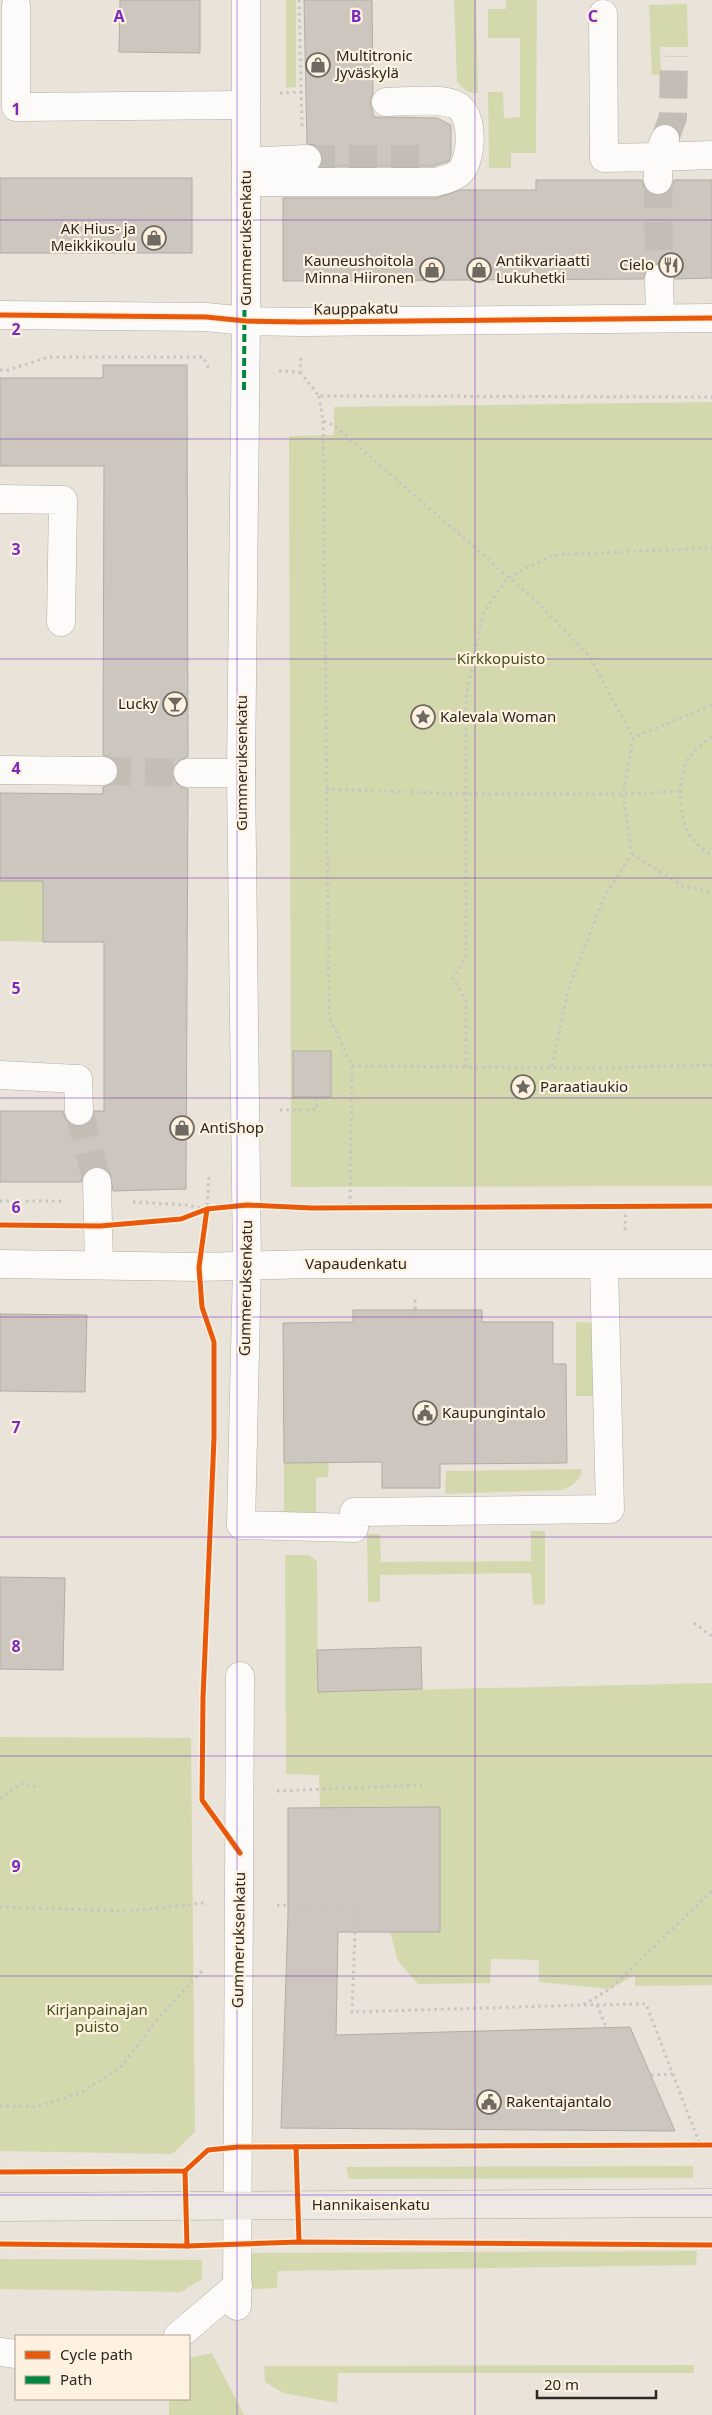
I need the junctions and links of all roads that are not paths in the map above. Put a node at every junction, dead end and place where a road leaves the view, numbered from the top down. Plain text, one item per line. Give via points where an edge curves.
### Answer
1 (246, 0) edge
2 (16, 6) dead end
3 (602, 14) dead end
4 (386, 102) dead end
5 (246, 105) junction
6 (712, 155) edge
7 (305, 159) tunnel mouth
8 (246, 172) junction
9 (659, 279) tunnel mouth
10 (0, 315) edge
11 (660, 318) junction
12 (712, 318) edge
13 (246, 321) junction
14 (0, 499) edge
15 (61, 622) dead end
16 (0, 770) edge
17 (103, 771) tunnel mouth
18 (188, 773) tunnel mouth
19 (241, 773) junction
20 (0, 1075) edge
21 (79, 1111) tunnel mouth
22 (97, 1182) tunnel mouth
23 (0, 1264) edge
24 (712, 1264) edge
25 (99, 1265) junction
26 (247, 1265) junction
27 (604, 1265) junction
28 (240, 1676) dead end
29 (712, 2203) edge
30 (239, 2205) junction
31 (0, 2206) edge
32 (179, 2335) edge
33 (0, 2352) edge
34 (15, 2354) edge

1 - 5 street, Gummeruksenkatu
2 - 5 street via 16,107
3 - 6 street via 604,158 660,159
4 - 8 street via 448,101 465,112 468,156 463,170 436,182
5 - 8 street, Gummeruksenkatu
7 - 8 street
8 - 13 street, Gummeruksenkatu
9 - 11 street
10 - 13 street, Kauppakatu via 206,317
11 - 12 street, Kauppakatu
11 - 13 street, Kauppakatu
13 - 19 street, Gummeruksenkatu
14 - 15 street via 63,500
16 - 17 street
18 - 19 street
19 - 26 street, Gummeruksenkatu
20 - 21 street via 78,1079
22 - 25 street
23 - 25 street, Vapaudenkatu
24 - 27 street, Vapaudenkatu
25 - 26 street, Vapaudenkatu
26 - 27 street, Vapaudenkatu
26 - 27 street, Gummeruksenkatu via 241,1525 354,1528 354,1512 610,1509
28 - 30 street, Gummeruksenkatu
29 - 30 main road, Hannikaisenkatu
30 - 31 main road, Hannikaisenkatu
30 - 32 street, Gummeruksenkatu via 237,2296
33 - 34 street

